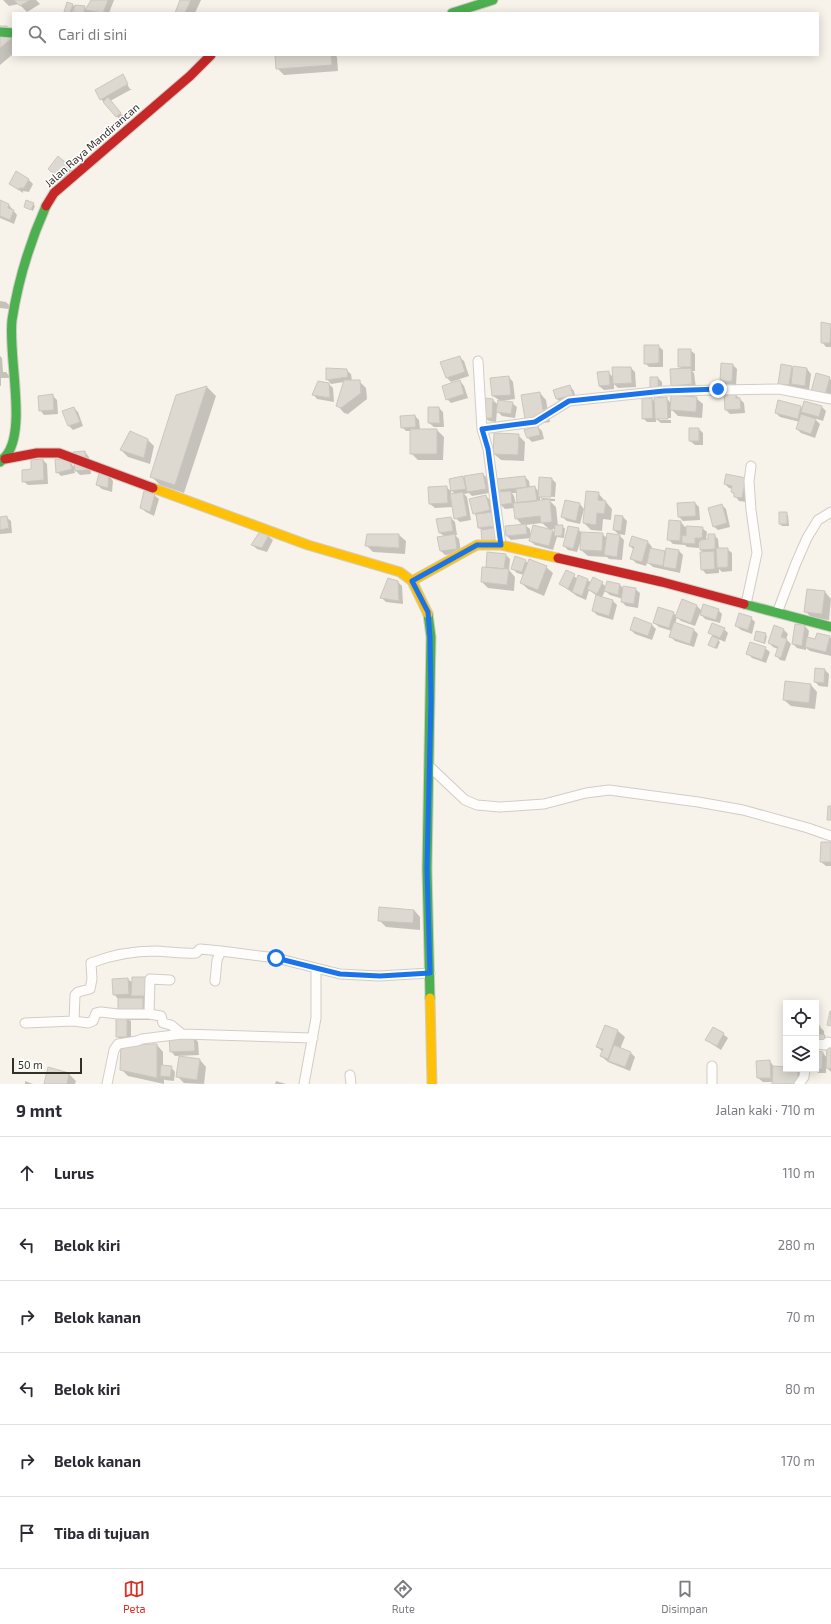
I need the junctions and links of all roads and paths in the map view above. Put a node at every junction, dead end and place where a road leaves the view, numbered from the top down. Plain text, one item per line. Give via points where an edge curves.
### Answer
1 (494, 0) edge
2 (455, 12) edge
3 (0, 32) edge
4 (12, 33) edge
5 (210, 56) edge
6 (478, 361) dead end
7 (831, 399) edge
8 (482, 429) junction
9 (2, 460) edge
10 (751, 466) dead end
11 (831, 512) edge
12 (501, 545) junction
13 (412, 581) junction
14 (746, 604) junction
15 (777, 613) junction
16 (831, 627) edge
17 (429, 766) junction
18 (831, 836) edge
19 (221, 951) junction
20 (316, 969) junction
21 (430, 973) junction
22 (170, 980) dead end
23 (216, 981) dead end
24 (149, 1014) junction
25 (74, 1021) junction
26 (25, 1023) dead end
27 (182, 1034) junction
28 (313, 1038) junction
29 (831, 1043) edge
30 (819, 1044) edge
31 (712, 1066) dead end
32 (805, 1072) edge
33 (107, 1084) edge
34 (304, 1084) edge
35 (432, 1084) edge
36 (712, 1084) edge
37 (799, 1084) edge

1 - 2 street
3 - 4 street
5 - 9 street, Jalan Raya Mandirancan via 49,199 40,219 16,297 11,335 16,421 13,441
6 - 8 street
7 - 8 street via 779,389 664,391 569,401 535,422
8 - 12 street via 488,449
9 - 13 street via 37,453 59,453 308,545 400,572
10 - 14 street via 751,510 757,553
11 - 15 street via 818,520 807,538
12 - 13 street via 477,545
12 - 14 street via 599,566
13 - 17 street via 428,612
14 - 15 street
15 - 16 street
17 - 18 street via 465,800 477,805 500,807 544,804 609,790 743,810
17 - 21 street via 427,869
19 - 20 street via 276,958
19 - 23 street via 217,960
19 - 25 street via 200,949 196,953 186,954 155,951 121,954 91,963 90,989 75,995
20 - 21 street via 368,976
20 - 28 street via 316,1018
21 - 35 street
22 - 24 street via 150,979
24 - 25 street via 98,1012 90,1022
24 - 27 street via 161,1016 163,1023 171,1025
25 - 26 street
27 - 28 street
27 - 33 street via 118,1044 114,1050
28 - 34 street
29 - 30 street
31 - 36 street
32 - 37 street

